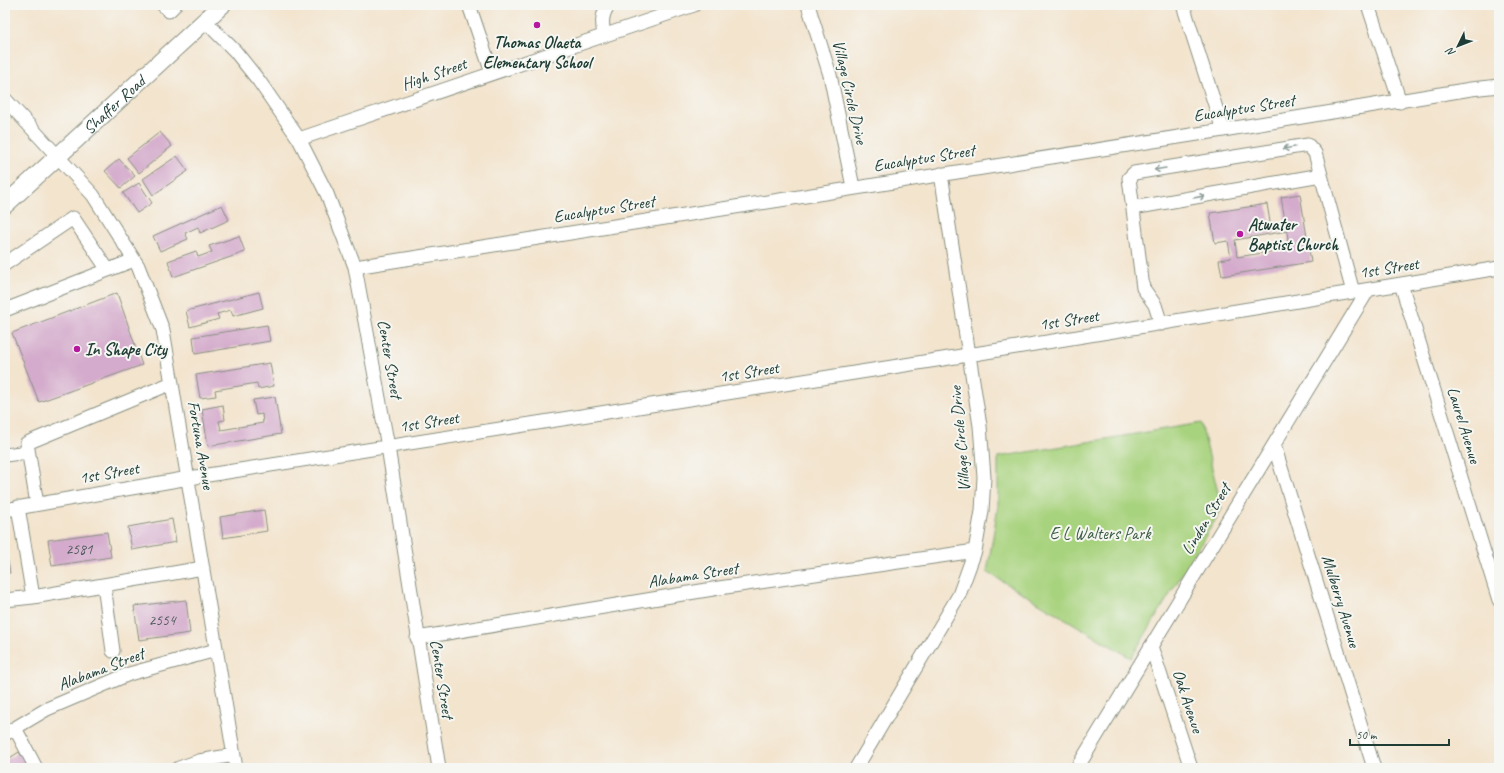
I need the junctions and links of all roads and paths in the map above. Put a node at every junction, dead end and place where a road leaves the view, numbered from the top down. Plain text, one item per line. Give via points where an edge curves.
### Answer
1 (222, 5) edge
2 (469, 5) edge
3 (609, 5) edge
4 (694, 5) edge
5 (808, 5) edge
6 (1183, 5) edge
7 (1368, 5) edge
8 (205, 21) junction
9 (604, 36) junction
10 (492, 73) junction
11 (1499, 86) edge
12 (5, 99) edge
13 (1400, 102) junction
14 (1223, 130) junction
15 (299, 139) junction
16 (58, 156) junction
17 (941, 174) junction
18 (1321, 175) junction
19 (853, 187) junction
20 (5, 205) edge
21 (1133, 208) junction
22 (134, 260) junction
23 (5, 264) edge
24 (355, 267) junction
25 (1499, 268) edge
26 (108, 270) junction
27 (1401, 284) junction
28 (1368, 290) junction
29 (1353, 292) junction
30 (5, 310) edge
31 (1161, 324) junction
32 (968, 355) junction
33 (172, 383) junction
34 (1274, 445) junction
35 (388, 447) junction
36 (28, 452) junction
37 (5, 455) edge
38 (189, 478) junction
39 (37, 504) junction
40 (18, 507) junction
41 (5, 510) edge
42 (975, 551) junction
43 (203, 568) junction
44 (104, 585) junction
45 (33, 597) junction
46 (5, 600) edge
47 (1499, 600) edge
48 (417, 638) junction
49 (1151, 646) junction
50 (216, 650) junction
51 (113, 651) dead end
52 (10, 731) edge
53 (234, 755) junction
54 (36, 768) edge
55 (178, 768) edge
56 (236, 768) edge
57 (439, 768) edge
58 (856, 768) edge
59 (1077, 768) edge
60 (1191, 768) edge
61 (1374, 768) edge

1 - 8 main road, Shaffer Road
2 - 10 street
3 - 9 street via 603,18
4 - 9 street, High Street
5 - 19 street, Village Circle Drive via 830,75
6 - 14 street
7 - 13 street
8 - 15 street, Center Street via 259,80
8 - 16 main road, Shaffer Road
9 - 10 street, High Street
10 - 15 street, High Street
11 - 13 street, Eucalyptus Street
12 - 16 street, Fortuna Avenue
13 - 14 street, Eucalyptus Street
14 - 17 street, Eucalyptus Street
15 - 24 street, Center Street via 327,194
16 - 20 main road, Shaffer Road
16 - 22 street, Fortuna Avenue via 93,195
17 - 19 street, Eucalyptus Street
17 - 32 street, Village Circle Drive
21 -> 18 street
18 -> 21 street via 1315,153 1308,145 1134,173 1129,178
18 - 29 street
19 - 24 street, Eucalyptus Street
21 - 31 street via 1143,288 1155,305
22 - 26 street
22 - 33 street, Fortuna Avenue via 163,330
23 - 26 street via 74,218
24 - 35 street, Center Street
25 - 27 street, 1st Street
26 - 30 street
27 - 28 street, 1st Street
27 - 47 street, Laurel Avenue
28 - 29 street, 1st Street
28 - 34 street, Linden Street
29 - 31 street, 1st Street
31 - 32 street, 1st Street
32 - 35 street, 1st Street
32 - 42 street, Village Circle Drive via 980,426 984,477 982,511
33 - 36 street via 27,443
33 - 38 street, Fortuna Avenue
34 - 49 street, Linden Street
34 - 61 street, Mulberry Avenue
35 - 38 street, 1st Street
35 - 48 street, Center Street
36 - 37 street
36 - 39 street
38 - 39 street, 1st Street
38 - 43 street, Fortuna Avenue
39 - 40 street, 1st Street
40 - 41 street, 1st Street
40 - 45 street
42 - 48 street, Alabama Street via 718,588
42 - 58 street, Village Circle Drive via 958,595
43 - 44 street
43 - 50 street, Fortuna Avenue
44 - 45 street
44 - 51 street
45 - 46 street
48 - 57 street, Center Street
49 - 59 street, Linden Street
49 - 60 street, Oak Avenue
50 - 52 street, Alabama Street via 129,674 47,709
50 - 53 street, Fortuna Avenue
52 - 54 street
53 - 55 street via 199,761
53 - 56 street, Fortuna Avenue

